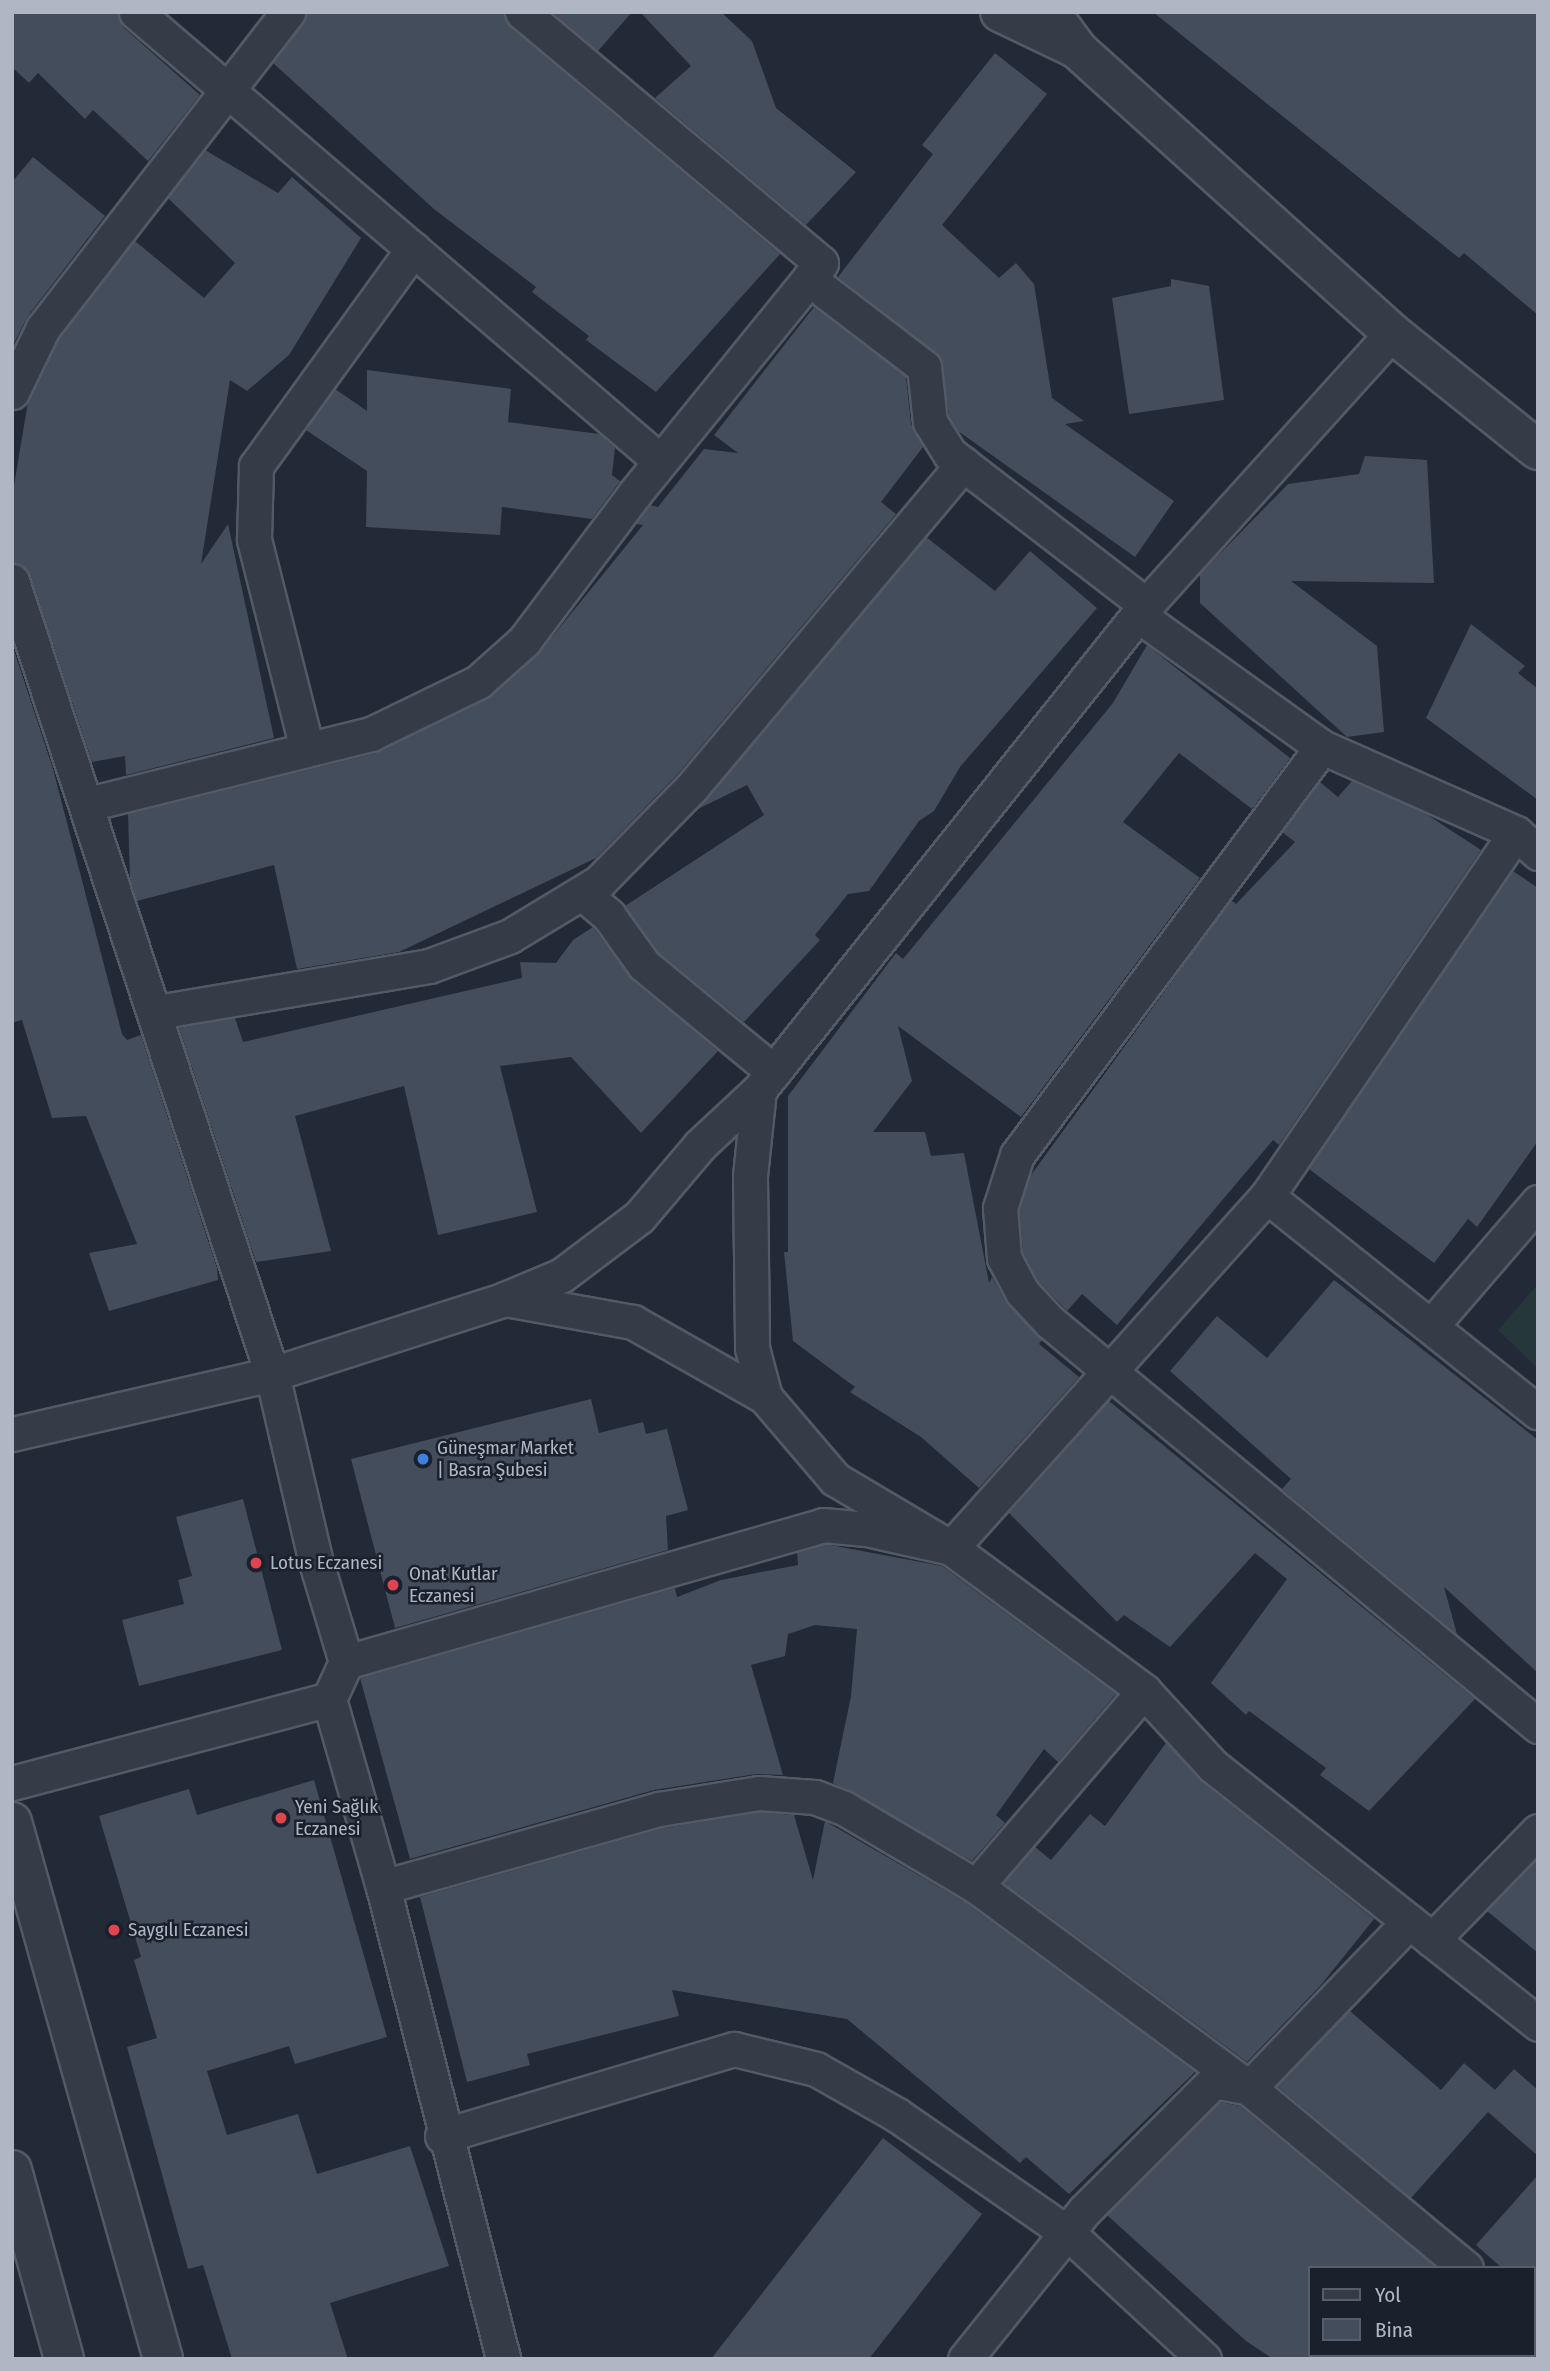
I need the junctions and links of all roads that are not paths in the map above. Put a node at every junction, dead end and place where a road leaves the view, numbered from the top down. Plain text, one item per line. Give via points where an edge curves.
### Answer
1 (136, 12) edge
2 (288, 12) edge
3 (522, 12) edge
4 (1000, 12) edge
5 (1050, 12) edge
6 (1078, 50) junction
7 (227, 88) junction
8 (413, 249) junction
9 (809, 279) junction
10 (1392, 334) junction
11 (12, 392) edge
12 (1538, 450) edge
13 (660, 461) junction
14 (963, 464) junction
15 (12, 582) edge
16 (1142, 610) junction
17 (1322, 747) junction
18 (306, 749) junction
19 (88, 804) junction
20 (1527, 844) edge
21 (582, 893) junction
22 (157, 1012) junction
23 (767, 1081) junction
24 (1267, 1196) junction
25 (1538, 1202) edge
26 (505, 1299) junction
27 (1431, 1326) junction
28 (1113, 1370) junction
29 (272, 1374) junction
30 (765, 1397) junction
31 (1538, 1412) edge
32 (12, 1434) edge
33 (951, 1548) junction
34 (346, 1662) junction
35 (1144, 1691) junction
36 (328, 1699) junction
37 (1538, 1726) edge
38 (12, 1783) edge
39 (12, 1822) edge
40 (1538, 1831) edge
41 (976, 1886) junction
42 (383, 1887) junction
43 (1420, 1931) junction
44 (1538, 2024) edge
45 (1249, 2088) junction
46 (442, 2136) junction
47 (12, 2170) edge
48 (1069, 2234) junction
49 (1464, 2266) edge
50 (64, 2359) edge
51 (163, 2359) edge
52 (503, 2359) edge
53 (965, 2359) edge
54 (1204, 2359) edge

1 - 7 street
2 - 7 street
3 - 9 street via 821,263
4 - 6 street
5 - 6 street
6 - 10 street
7 - 8 street
7 - 11 street via 43,328
8 - 13 street
8 - 18 street via 256,466 254,539
9 - 13 street
9 - 14 street via 925,367 930,422
10 - 12 street
10 - 16 street
13 - 18 street via 524,641 478,682 371,734
14 - 16 street
14 - 21 street via 692,788
15 - 19 street
16 - 17 street
16 - 23 street
17 - 20 street
17 - 28 street via 1017,1155 1000,1208 1004,1258 1022,1292 1050,1322
18 - 19 street
19 - 22 street
20 - 24 street
21 - 22 street via 509,936 429,966
21 - 23 street via 610,916 644,965
22 - 29 street
23 - 26 street via 700,1145 639,1217 562,1275
23 - 30 street via 748,1270 752,1348
24 - 27 street
24 - 28 street
25 - 27 street
26 - 29 street
26 - 30 street via 633,1322
27 - 31 street
28 - 33 street
28 - 37 street
29 - 32 street
29 - 34 street via 315,1559
30 - 33 street via 835,1479
33 - 34 street via 866,1529 823,1525
33 - 35 street
34 - 36 street
35 - 41 street
35 - 43 street via 1213,1766
36 - 38 street
36 - 42 street
39 - 51 street
40 - 43 street
41 - 42 street via 844,1808 815,1797 759,1793 596,1825
41 - 45 street
42 - 46 street
43 - 44 street
43 - 45 street
45 - 48 street via 1214,2081 1085,2210
45 - 49 street
46 - 48 street via 734,2049 816,2068 897,2115
46 - 52 street
47 - 50 street
48 - 53 street
48 - 54 street

